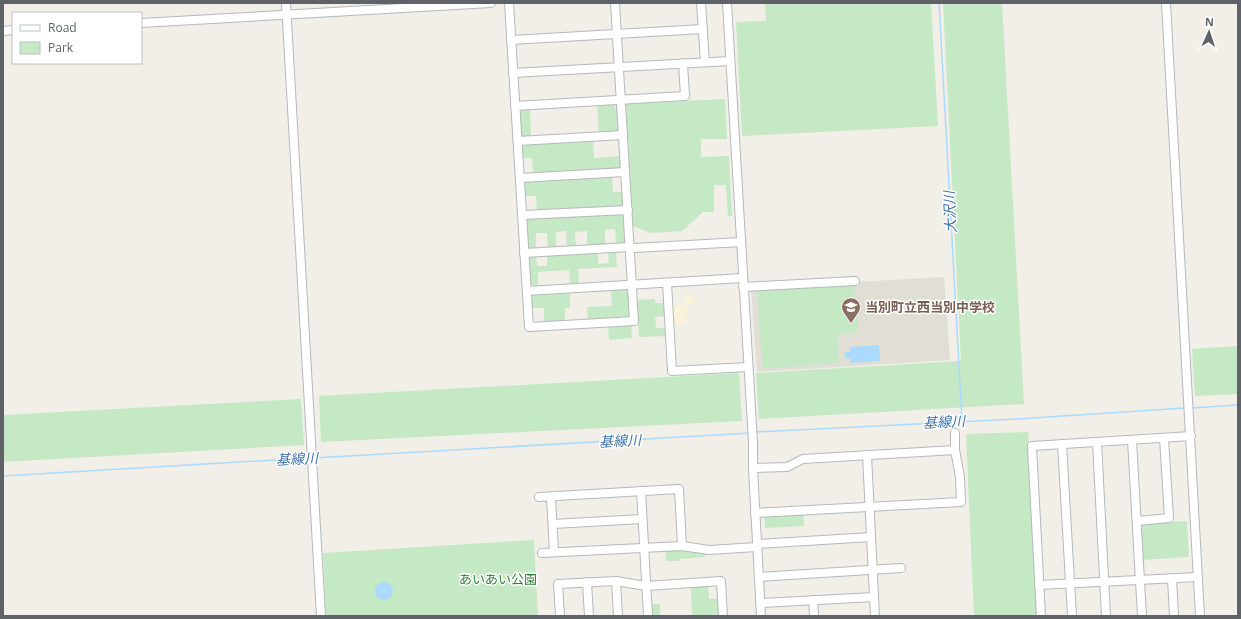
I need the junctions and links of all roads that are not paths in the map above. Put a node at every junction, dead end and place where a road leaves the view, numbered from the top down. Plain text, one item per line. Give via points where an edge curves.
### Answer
1 (286, 3) edge
2 (491, 3) edge
3 (509, 3) edge
4 (616, 3) edge
5 (701, 3) edge
6 (727, 3) edge
7 (1166, 3) edge
8 (287, 15) junction
9 (142, 23) edge
10 (703, 29) junction
11 (617, 34) junction
12 (511, 40) junction
13 (730, 61) junction
14 (705, 62) junction
15 (683, 63) junction
16 (619, 67) junction
17 (513, 73) junction
18 (621, 100) junction
19 (516, 106) junction
20 (623, 135) junction
21 (518, 141) junction
22 (626, 172) junction
23 (520, 178) junction
24 (628, 210) junction
25 (522, 215) junction
26 (740, 242) junction
27 (630, 247) junction
28 (524, 253) junction
29 (743, 278) junction
30 (855, 281) dead end
31 (668, 282) junction
32 (632, 284) junction
33 (743, 287) junction
34 (527, 290) junction
35 (748, 367) junction
36 (954, 433) dead end
37 (1191, 436) junction
38 (1164, 438) junction
39 (1132, 440) junction
40 (1097, 442) junction
41 (1062, 444) junction
42 (955, 450) junction
43 (866, 455) junction
44 (753, 468) junction
45 (641, 491) junction
46 (551, 497) junction
47 (539, 498) dead end
48 (869, 507) junction
49 (756, 513) junction
50 (642, 519) junction
51 (1137, 521) junction
52 (553, 524) junction
53 (871, 537) junction
54 (682, 546) junction
55 (757, 546) junction
56 (644, 547) junction
57 (554, 552) junction
58 (542, 553) dead end
59 (901, 568) dead end
60 (873, 570) junction
61 (759, 577) junction
62 (1198, 577) junction
63 (1172, 578) junction
64 (1140, 580) junction
65 (616, 581) junction
66 (587, 582) junction
67 (1104, 582) junction
68 (1070, 583) junction
69 (1039, 585) junction
70 (646, 586) junction
71 (874, 597) junction
72 (813, 600) junction
73 (760, 603) junction
74 (321, 616) edge
75 (560, 616) edge
76 (589, 616) edge
77 (618, 616) edge
78 (648, 616) edge
79 (723, 616) edge
80 (761, 616) edge
81 (814, 616) edge
82 (875, 616) edge
83 (1041, 616) edge
84 (1072, 616) edge
85 (1106, 616) edge
86 (1142, 616) edge
87 (1174, 616) edge
88 (1200, 616) edge

1 - 8 street
2 - 8 street
3 - 12 street
4 - 11 street
5 - 10 street
6 - 13 street
7 - 37 street
8 - 9 street
8 - 74 street
10 - 11 street
10 - 14 street
11 - 12 street
11 - 16 street
12 - 17 street
13 - 14 street
13 - 26 street
14 - 15 street
15 - 16 street
15 - 18 street via 686,96
16 - 17 street
16 - 18 street
17 - 19 street
18 - 19 street
18 - 20 street
19 - 21 street
20 - 21 street
20 - 22 street
21 - 23 street
22 - 23 street
22 - 24 street
23 - 25 street
24 - 25 street
24 - 27 street
25 - 28 street
26 - 27 street
26 - 29 street
27 - 28 street
27 - 32 street
28 - 34 street
29 - 31 street
29 - 33 street
30 - 33 street
31 - 32 street
31 - 35 street via 672,371
32 - 34 street
32 - 34 street via 634,321 529,327
33 - 35 street
35 - 44 street
36 - 42 street
37 - 38 street
37 - 62 street
38 - 39 street
38 - 51 street via 1169,518
39 - 40 street
39 - 51 street
40 - 41 street
40 - 67 street
41 - 68 street
41 - 69 street via 1032,446
42 - 43 street
42 - 48 street via 961,502
43 - 44 street via 804,459 786,467
43 - 48 street
44 - 49 street
45 - 46 street
45 - 50 street
45 - 54 street via 679,489
46 - 47 street
46 - 52 street
48 - 49 street
48 - 53 street
49 - 55 street
50 - 52 street
50 - 56 street
51 - 64 street
52 - 57 street
53 - 55 street
53 - 60 street
54 - 55 street via 709,550
54 - 56 street
55 - 61 street
56 - 57 street
56 - 70 street
57 - 58 street
59 - 60 street
60 - 61 street
60 - 71 street
61 - 73 street
62 - 63 street
62 - 88 street
63 - 64 street
63 - 87 street
64 - 67 street
64 - 86 street
65 - 66 street
65 - 70 street
65 - 77 street
66 - 75 street via 558,584
66 - 76 street
67 - 68 street
67 - 85 street
68 - 69 street
68 - 84 street
69 - 83 street
70 - 78 street
70 - 79 street via 721,581
71 - 72 street
71 - 82 street
72 - 73 street
72 - 81 street
73 - 80 street

